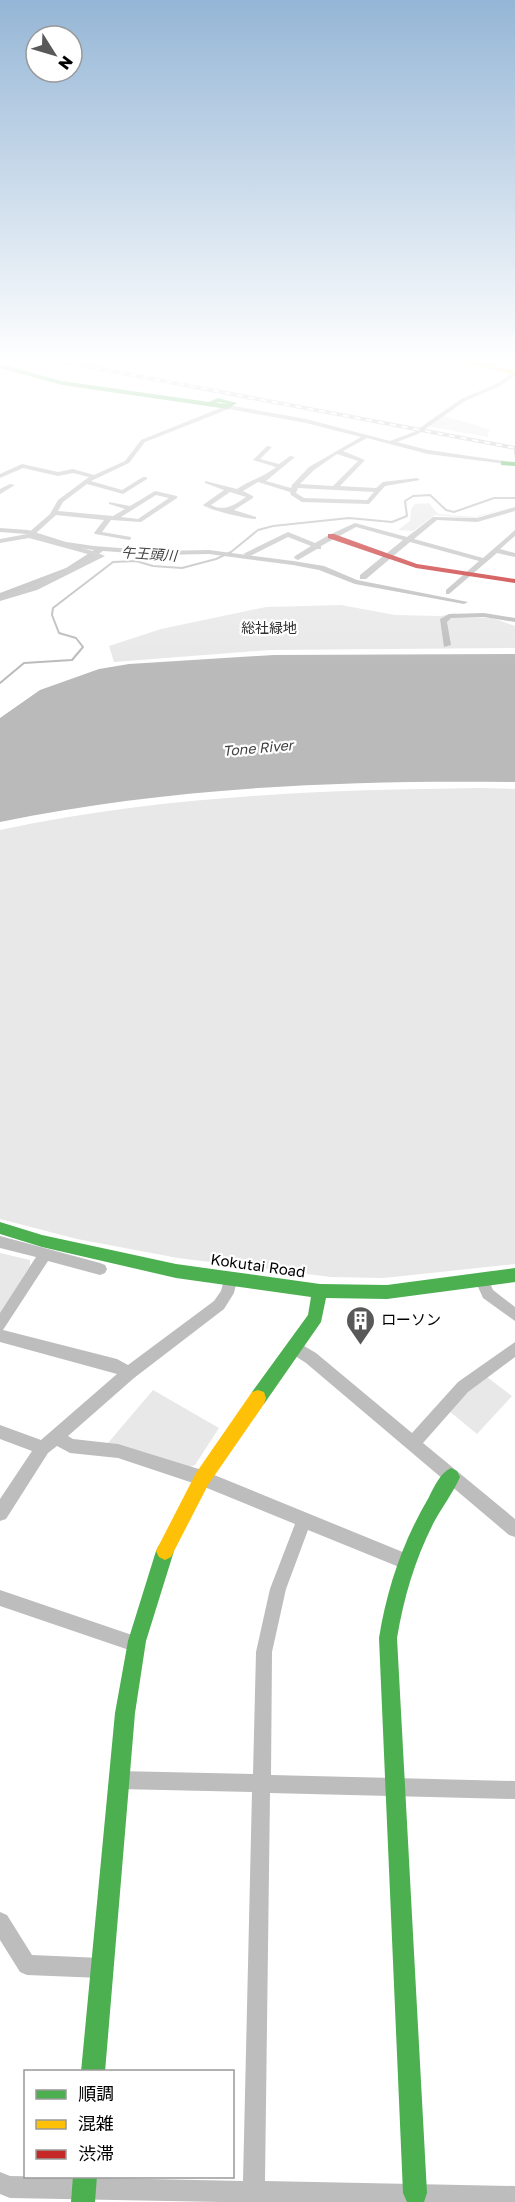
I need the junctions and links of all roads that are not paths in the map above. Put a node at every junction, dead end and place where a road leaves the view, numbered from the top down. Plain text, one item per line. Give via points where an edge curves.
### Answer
1 (127, 462) edge
2 (263, 462) edge
3 (286, 462) edge
4 (322, 462) edge
5 (360, 462) edge
6 (280, 466) junction
7 (0, 476) edge
8 (95, 477) junction
9 (145, 478) dead end
10 (261, 480) junction
11 (417, 480) dead end
12 (86, 482) junction
13 (207, 482) dead end
14 (12, 485) dead end
15 (335, 488) junction
16 (294, 489) junction
17 (2, 490) edge
18 (229, 490) junction
19 (378, 490) junction
20 (238, 491) junction
21 (111, 503) dead end
22 (131, 508) junction
23 (515, 509) edge
24 (230, 511) junction
25 (54, 513) junction
26 (113, 518) junction
27 (254, 518) dead end
28 (515, 532) edge
29 (31, 534) junction
30 (332, 536) junction
31 (129, 538) dead end
32 (408, 539) junction
33 (0, 541) edge
34 (318, 547) junction
35 (495, 549) junction
36 (247, 554) dead end
37 (515, 555) edge
38 (386, 556) junction
39 (298, 558) dead end
40 (483, 560) junction
41 (466, 575) junction
42 (363, 577) dead end
43 (515, 581) edge
44 (449, 592) dead end
45 (0, 599) edge
46 (515, 620) edge
47 (447, 645) dead end
48 (0, 1228) edge
49 (0, 1242) edge
50 (44, 1256) junction
51 (100, 1269) dead end
52 (515, 1275) edge
53 (230, 1280) junction
54 (482, 1280) junction
55 (320, 1291) junction
56 (515, 1315) edge
57 (0, 1325) edge
58 (0, 1336) edge
59 (294, 1347) junction
60 (515, 1349) edge
61 (129, 1373) junction
62 (0, 1432) edge
63 (56, 1436) junction
64 (413, 1443) junction
65 (43, 1448) junction
66 (451, 1477) junction
67 (202, 1478) junction
68 (0, 1514) edge
69 (304, 1520) junction
70 (515, 1529) edge
71 (404, 1561) junction
72 (0, 1598) edge
73 (135, 1644) junction
74 (118, 1780) junction
75 (260, 1784) junction
76 (394, 1787) junction
77 (515, 1790) edge
78 (0, 1922) edge
79 (101, 1968) junction
80 (93, 2070) edge
81 (0, 2184) edge
82 (84, 2189) edge
83 (254, 2191) junction
84 (415, 2193) junction
85 (515, 2197) edge

1 - 8 street
2 - 6 street
3 - 6 street
4 - 16 street
5 - 15 street
6 - 10 street
7 - 8 street via 25,466
8 - 12 street
9 - 12 street via 123,492
10 - 16 street via 272,487
10 - 20 street
11 - 19 street via 383,484
12 - 25 street via 60,501
13 - 18 street
14 - 17 street
15 - 16 street
15 - 19 street
16 - 19 street via 296,498 302,500 365,502 372,500
18 - 20 street
18 - 24 street via 206,505
20 - 24 street via 251,497
21 - 22 street
22 - 26 street
22 - 26 street via 156,493 174,497 139,521
23 - 32 street via 477,520 438,517
24 - 27 street
25 - 26 street
25 - 29 street
26 - 31 street via 97,533
28 - 35 street
29 - 33 street
29 - 45 street via 101,556 34,588
30 - 32 street via 355,525
30 - 34 street
30 - 38 street
32 - 38 street
32 - 40 street
34 - 36 street via 288,534
34 - 39 street
35 - 37 street
35 - 40 street
38 - 41 street
38 - 42 street
40 - 41 street
41 - 43 street
41 - 44 street
46 - 47 street via 449,615 443,620
48 - 53 street, Kokutai Road via 125,1260
49 - 50 street
50 - 51 street
50 - 57 street
52 - 54 street, Kokutai Road
53 - 55 street, Kokutai Road
53 - 61 street via 219,1305
54 - 55 street, Kokutai Road via 387,1292
54 - 56 street via 488,1294
55 - 59 street via 315,1317
58 - 61 street via 117,1366
59 - 64 street
59 - 67 street
60 - 64 street via 463,1387
61 - 63 street
62 - 65 street
63 - 65 street
63 - 67 street via 70,1446 118,1451
64 - 66 street
65 - 68 street
66 - 70 street
66 - 71 street
67 - 69 street
67 - 73 street via 162,1557
69 - 71 street
69 - 75 street via 278,1589 265,1644
71 - 76 street via 388,1638
72 - 73 street
73 - 74 street
74 - 75 street
74 - 79 street
75 - 76 street
75 - 83 street
76 - 77 street
76 - 84 street
78 - 79 street via 27,1965
79 - 80 street
81 - 82 street
82 - 83 street
83 - 84 street
84 - 85 street

